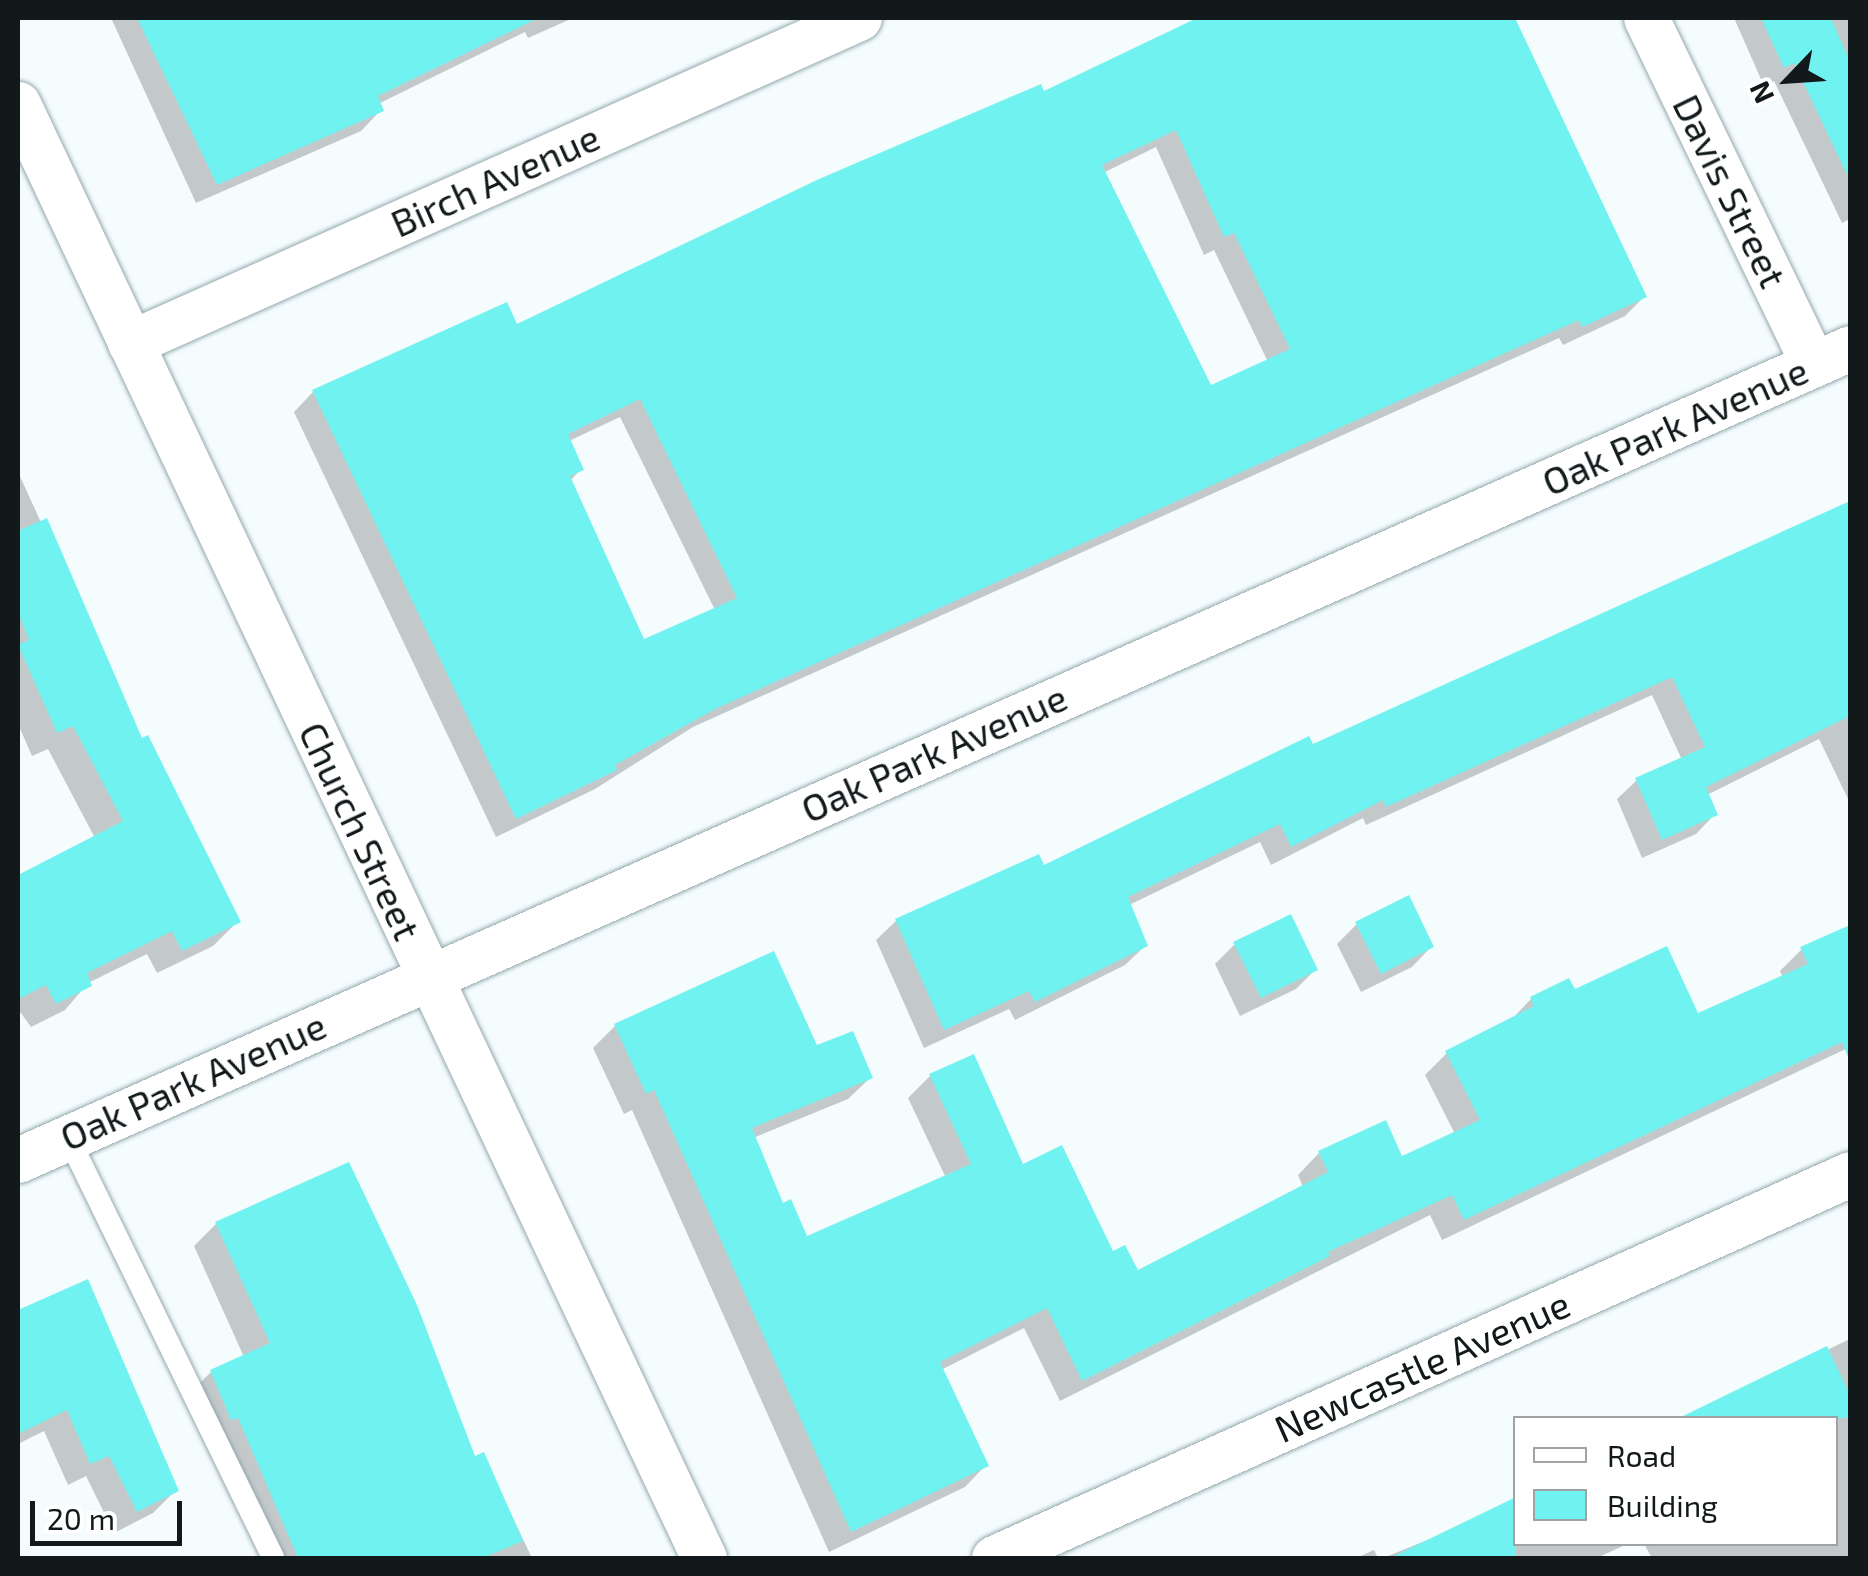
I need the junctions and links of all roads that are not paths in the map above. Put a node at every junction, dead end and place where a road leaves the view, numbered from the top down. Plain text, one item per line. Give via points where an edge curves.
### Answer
1 (859, 18) edge
2 (1646, 18) edge
3 (18, 104) edge
4 (130, 343) junction
5 (1832, 356) edge
6 (429, 976) junction
7 (68, 1137) junction
8 (18, 1160) edge
9 (1850, 1174) edge
10 (273, 1558) edge
11 (704, 1558) edge
12 (994, 1558) edge

1 - 4 street, Birch Avenue
2 - 5 street, Davis Street
3 - 4 street, Church Street
4 - 6 street, Church Street
5 - 6 street, Oak Park Avenue
6 - 7 street, Oak Park Avenue
6 - 11 street, Church Street
7 - 8 street, Oak Park Avenue
7 - 10 lane
9 - 12 street, Newcastle Avenue

